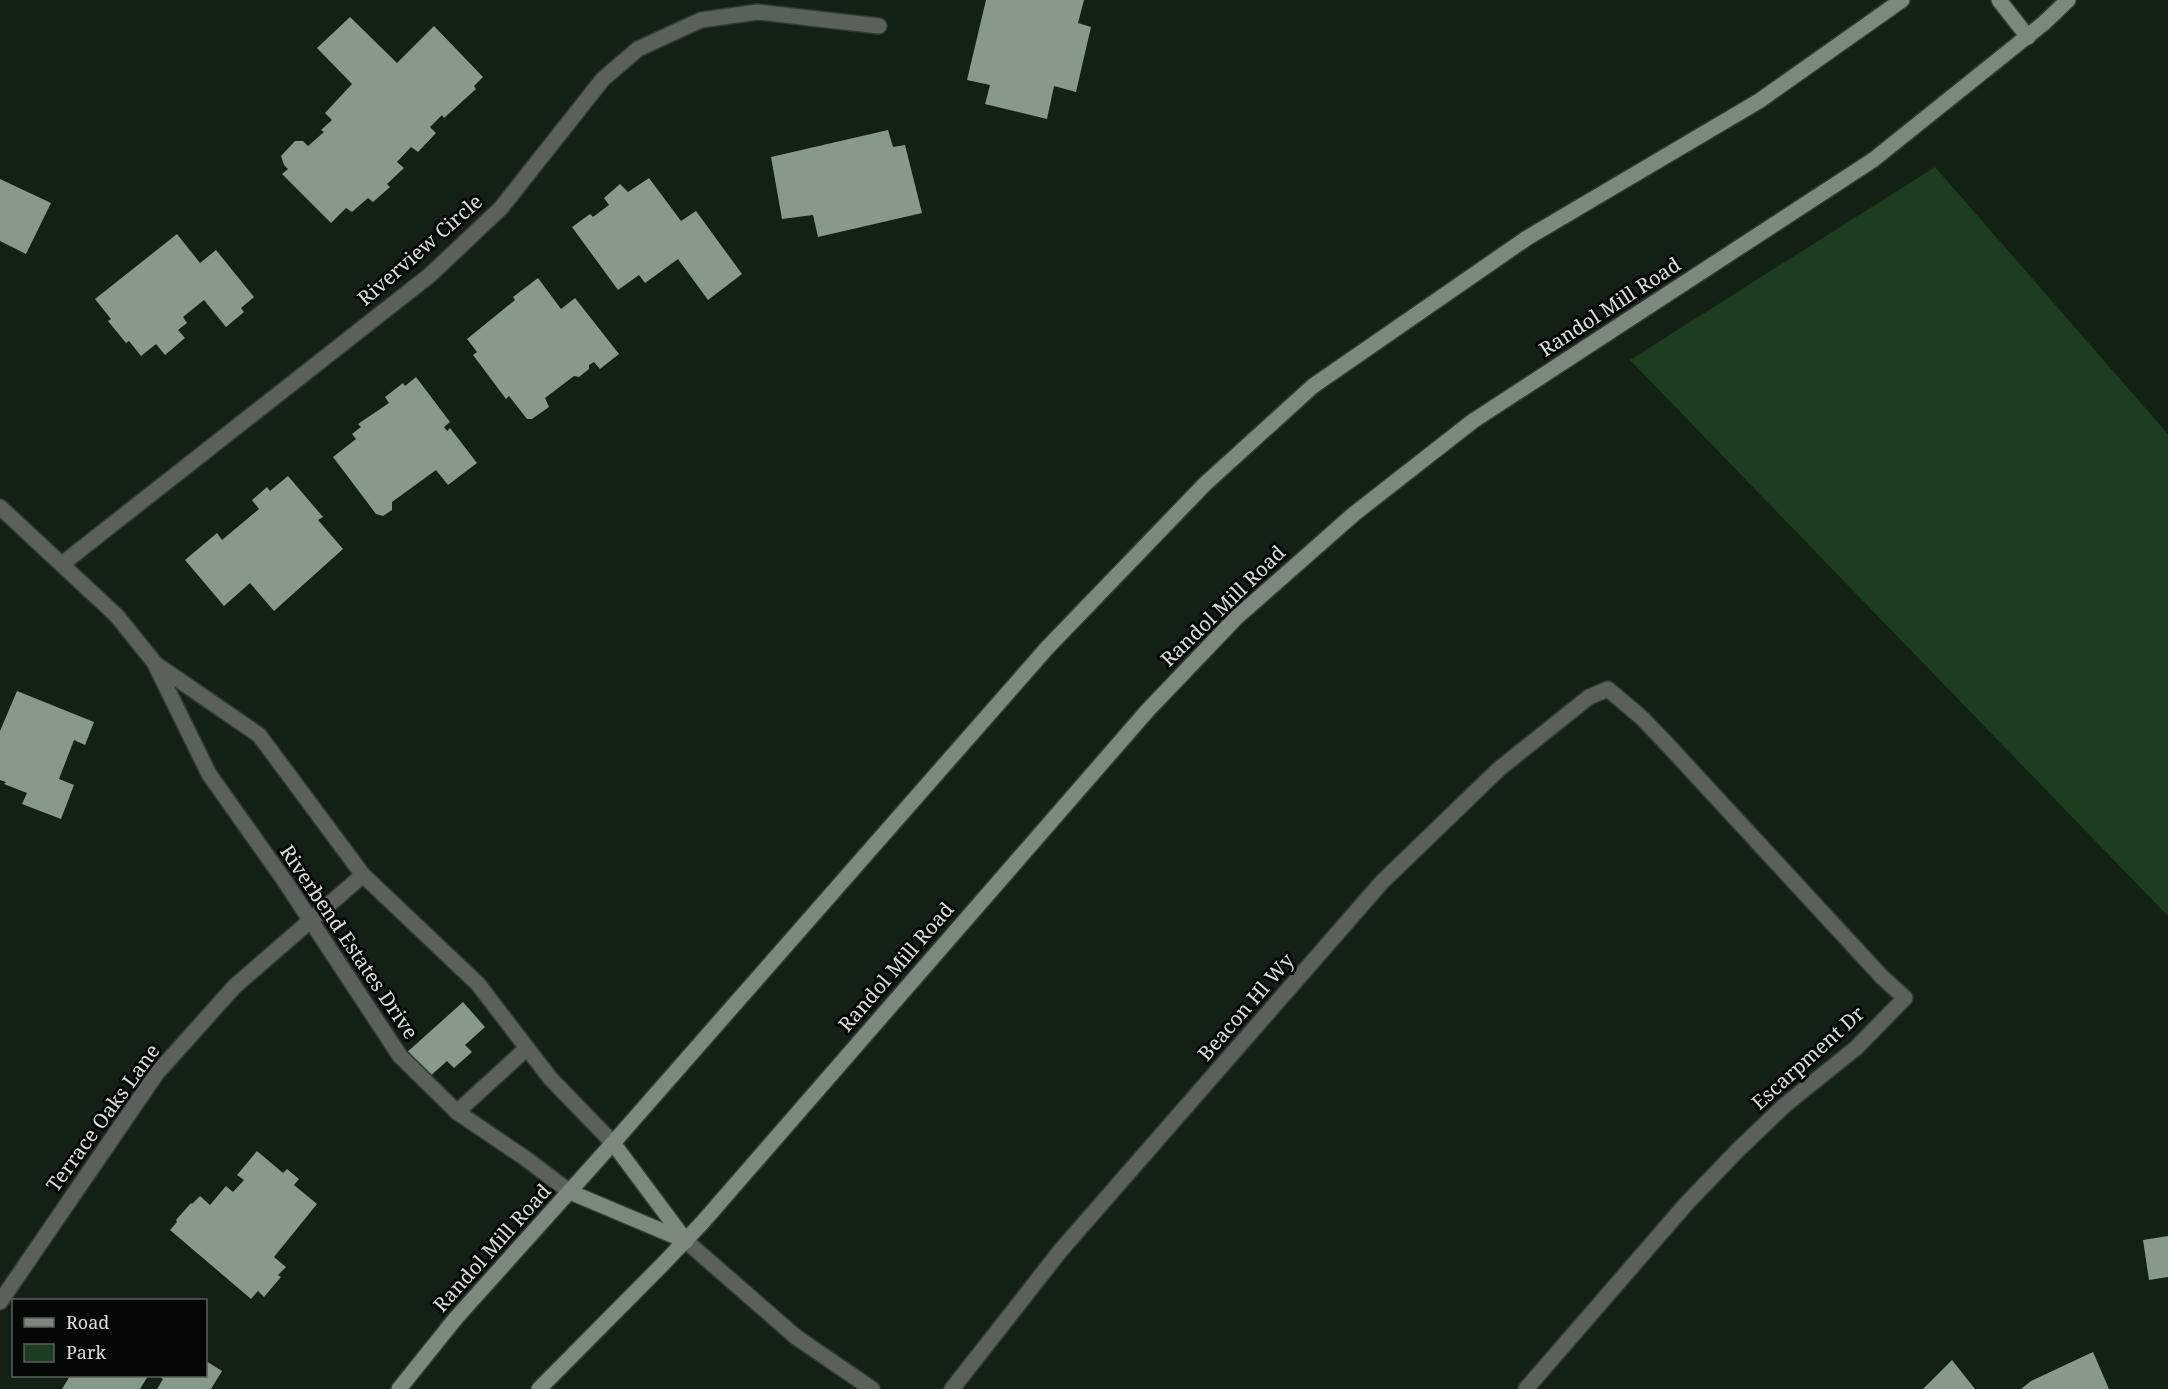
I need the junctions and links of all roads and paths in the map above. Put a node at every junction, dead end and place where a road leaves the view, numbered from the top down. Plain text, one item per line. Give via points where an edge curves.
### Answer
1 (1902, 0) edge
2 (1999, 0) edge
3 (2068, 0) edge
4 (879, 26) dead end
5 (2028, 37) junction
6 (0, 507) edge
7 (62, 564) junction
8 (154, 663) junction
9 (1608, 689) joint
10 (363, 875) junction
11 (310, 920) junction
12 (527, 1048) junction
13 (457, 1112) junction
14 (613, 1143) junction
15 (570, 1192) junction
16 (686, 1241) junction
17 (0, 1302) edge
18 (399, 1389) edge
19 (539, 1389) edge
20 (872, 1389) edge
21 (952, 1389) edge
22 (1526, 1389) edge

1 - 14 main road, Randol Mill Road via 1759,101 1527,238 1313,386 1205,484 1047,648
2 - 5 main road
3 - 5 main road, Randol Mill Road
4 - 7 street, Riverview Circle via 759,12 701,20 638,49 603,79 501,208 430,275
5 - 16 main road, Randol Mill Road via 1873,160 1473,421 1354,514 1237,616 1148,710
6 - 7 street, Riverbend Estates Drive
7 - 8 street, Riverbend Estates Drive via 117,616
8 - 10 street, Riverbend Estates Drive via 259,735
8 - 11 street, Riverbend Estates Drive via 209,774
9 - 21 street, Beacon Hl Wy via 1589,697 1499,769 1382,882 1062,1250
9 - 22 street, Escarpment Dr via 1666,742 1905,998 1862,1042 1785,1105 1738,1150
10 - 11 street, Terrace Oaks Lane
10 - 12 street, Riverbend Estates Drive via 478,984
11 - 13 street, Riverbend Estates Drive via 400,1056
11 - 17 street, Terrace Oaks Lane via 235,986 157,1073
12 - 13 street
12 - 14 street, Riverbend Estates Drive via 550,1078
13 - 15 street, Riverbend Estates Drive
14 - 15 main road, Randol Mill Road
14 - 16 main road
15 - 16 main road
15 - 18 main road, Randol Mill Road via 456,1318
16 - 19 main road, Randol Mill Road
16 - 20 street via 796,1337

